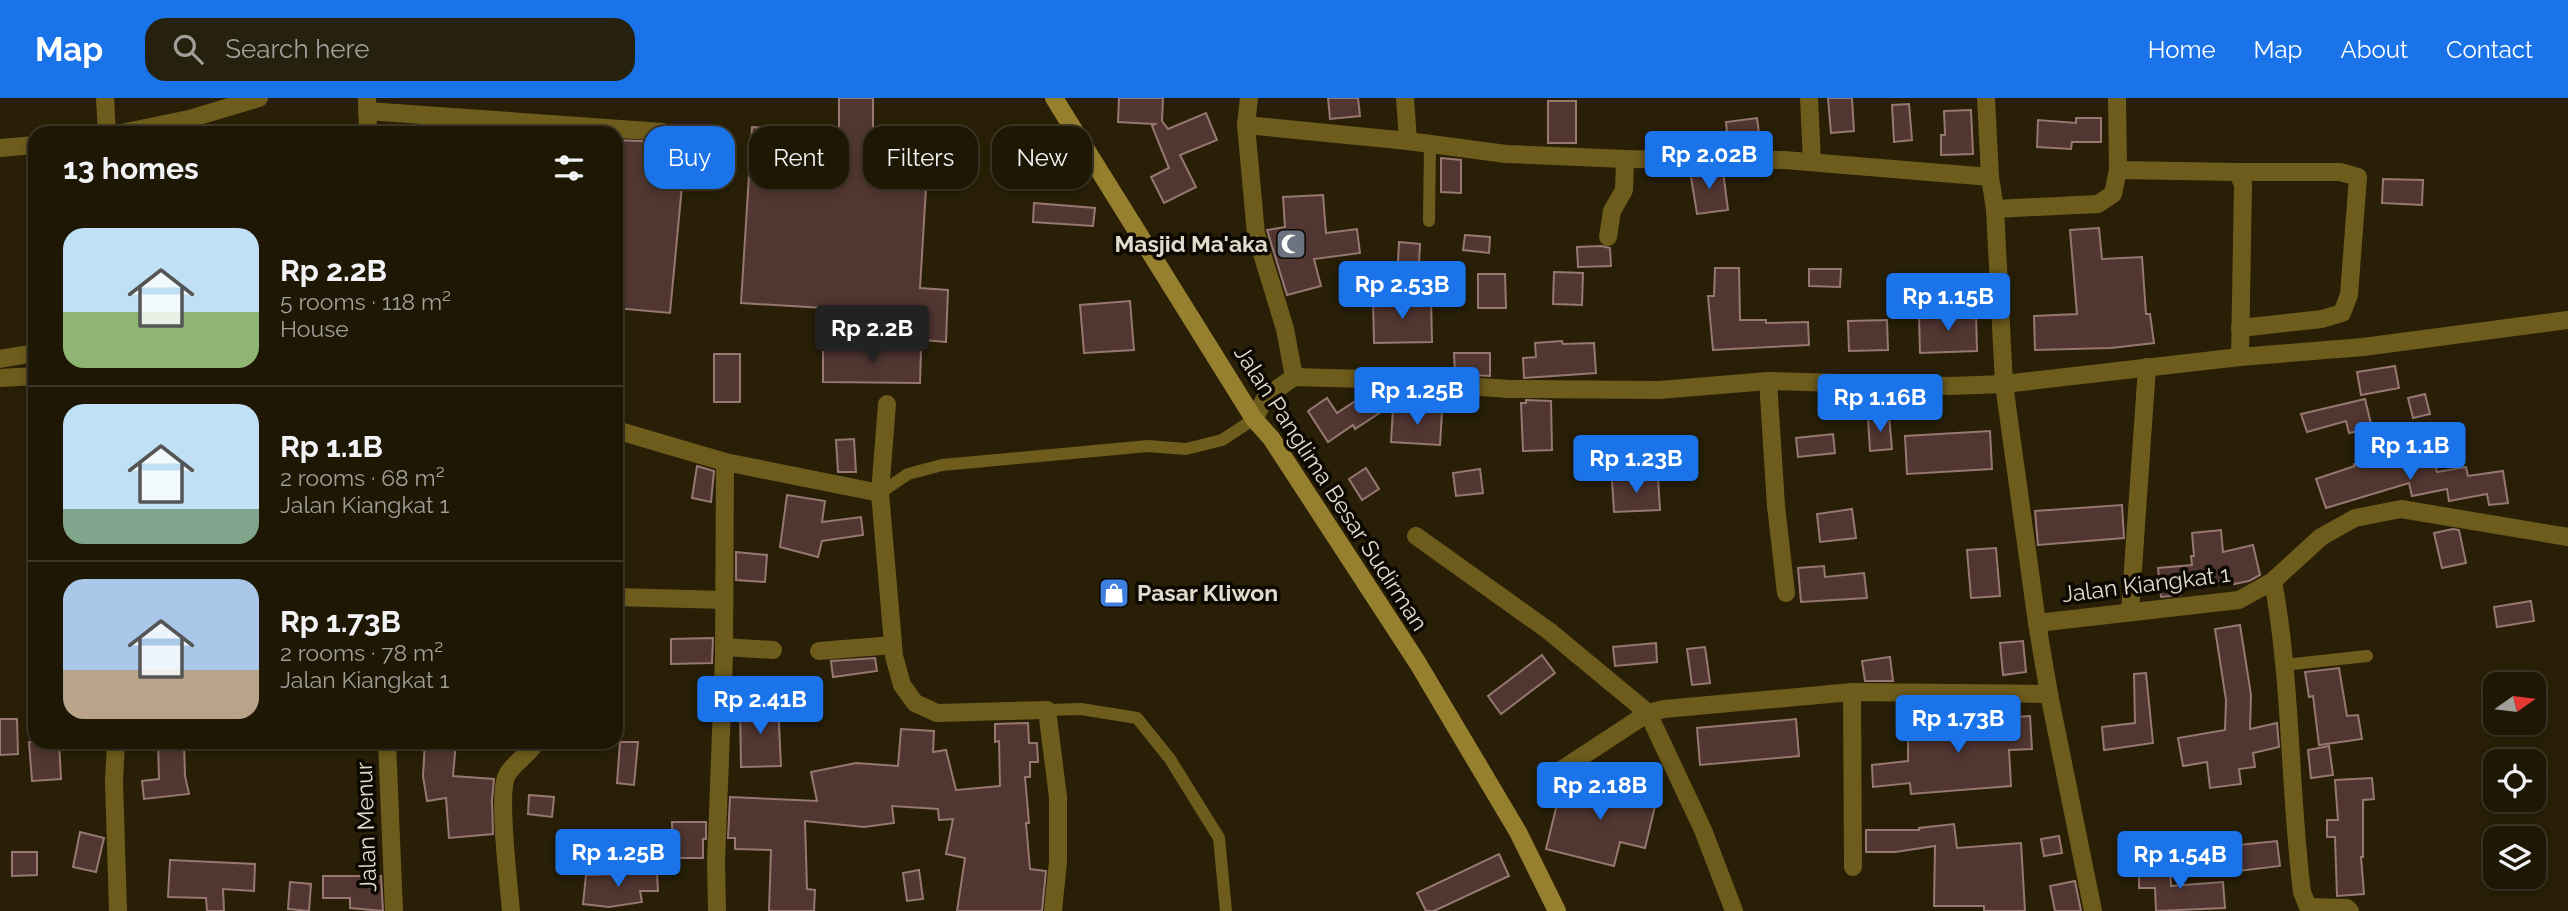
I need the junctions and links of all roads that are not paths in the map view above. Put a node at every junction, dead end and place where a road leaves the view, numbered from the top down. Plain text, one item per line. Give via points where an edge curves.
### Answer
1 (105, 98) edge
2 (259, 98) edge
3 (1054, 98) edge
4 (1249, 98) edge
5 (1405, 98) edge
6 (1809, 98) edge
7 (1986, 98) edge
8 (2117, 98) edge
9 (367, 105) edge
10 (1246, 125) junction
11 (107, 126) edge
12 (155, 126) edge
13 (368, 126) edge
14 (597, 126) edge
15 (623, 128) edge
16 (644, 130) edge
17 (1408, 141) junction
18 (1430, 144) junction
19 (28, 146) edge
20 (0, 148) edge
21 (1625, 159) junction
22 (1812, 162) junction
23 (2118, 170) junction
24 (2237, 172) junction
25 (1990, 177) junction
26 (1995, 209) junction
27 (1429, 221) dead end
28 (1608, 237) dead end
29 (2568, 320) edge
30 (2240, 342) junction
31 (28, 353) edge
32 (0, 359) edge
33 (2147, 367) junction
34 (28, 376) edge
35 (1293, 377) junction
36 (0, 378) edge
37 (1768, 381) junction
38 (2004, 384) junction
39 (887, 404) dead end
40 (1254, 419) junction
41 (623, 432) edge
42 (725, 462) junction
43 (880, 493) junction
44 (1416, 536) dead end
45 (2568, 537) edge
46 (2273, 581) junction
47 (1786, 593) dead end
48 (623, 597) edge
49 (724, 600) junction
50 (2130, 612) junction
51 (2037, 623) junction
52 (893, 645) junction
53 (724, 647) junction
54 (773, 650) dead end
55 (818, 651) dead end
56 (2367, 656) dead end
57 (2284, 665) junction
58 (1852, 692) junction
59 (2049, 694) junction
60 (1047, 710) junction
61 (1648, 713) junction
62 (116, 749) edge
63 (387, 749) edge
64 (532, 749) edge
65 (1549, 778) dead end
66 (1853, 867) dead end
67 (118, 911) edge
68 (394, 911) edge
69 (511, 911) edge
70 (717, 911) edge
71 (1054, 911) edge
72 (1226, 911) edge
73 (1557, 911) edge
74 (1734, 911) edge
75 (2093, 911) edge
76 (2350, 911) edge

1 - 11 street
2 - 12 street
3 - 40 main road, Jalan Panglima Besar Sudirman
4 - 10 street
5 - 17 street
6 - 22 street
7 - 25 street
8 - 23 street
9 - 13 street
9 - 14 street
10 - 17 street
10 - 35 street via 1256,233 1285,329
15 - 16 street
17 - 18 street
18 - 21 street via 1506,154
18 - 27 lane
19 - 20 street
21 - 22 street
21 - 28 street via 1624,190 1612,211
22 - 25 street
23 - 24 street
23 - 26 street via 2113,194 2098,204
24 - 30 street via 2244,184
24 - 30 street via 2340,172 2358,177 2349,295 2342,313
25 - 26 street
26 - 38 street
29 - 30 street via 2363,347
30 - 33 street
31 - 32 street
33 - 38 street
33 - 50 street
34 - 36 street
35 - 37 street via 1509,389 1659,390
35 - 40 street via 1266,397
37 - 38 street
37 - 47 street
38 - 51 street
39 - 43 street
40 - 43 lane via 1222,440 1186,449 1148,446 942,465 908,474
40 - 73 main road, Jalan Panglima Besar Sudirman via 1271,438 1417,662 1518,832
41 - 42 street
42 - 43 street
42 - 49 street
43 - 52 street
44 - 61 street via 1549,631
45 - 46 street, Jalan Kiangkat 1 via 2401,509 2355,518 2321,537
46 - 50 street, Jalan Kiangkat 1 via 2239,600
46 - 57 street
48 - 49 street
49 - 53 street
50 - 51 street, Jalan Kiangkat 1
51 - 59 street
52 - 55 street
52 - 60 street via 902,685 915,703 937,713
53 - 54 street
53 - 70 street
56 - 57 lane
57 - 76 street via 2303,899 2308,907 2341,906
58 - 59 street
58 - 61 street
58 - 66 street
59 - 75 street
60 - 71 street via 1058,797
60 - 72 lane via 1081,709 1137,718 1170,759 1219,838
61 - 65 street
61 - 74 street via 1703,830
62 - 67 street
63 - 68 street, Jalan Menur
64 - 69 street via 505,781

